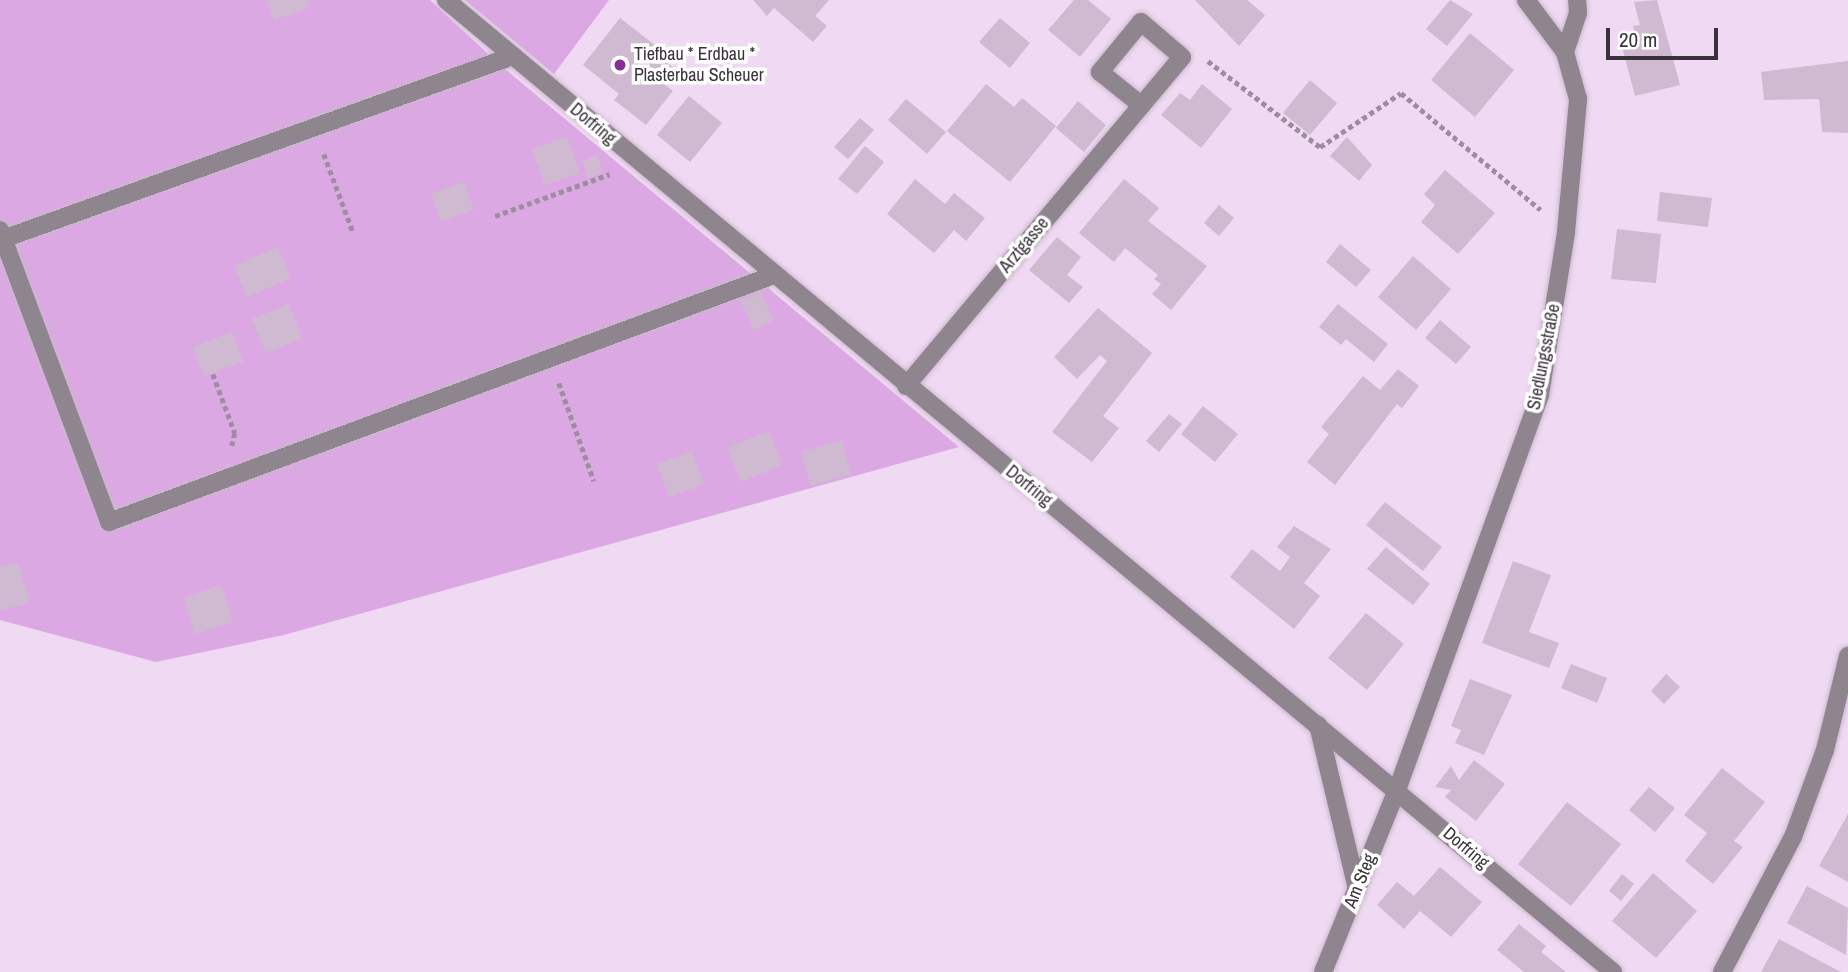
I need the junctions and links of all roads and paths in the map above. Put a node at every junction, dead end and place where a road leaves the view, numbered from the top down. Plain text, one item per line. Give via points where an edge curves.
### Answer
1 (446, 0) edge
2 (1526, 0) edge
3 (1577, 0) edge
4 (1565, 52) junction
5 (513, 56) junction
6 (1182, 57) junction
7 (1141, 105) junction
8 (314, 127) junction
9 (640, 163) junction
10 (495, 216) dead end
11 (353, 232) dead end
12 (1566, 232) junction
13 (2, 235) edge
14 (774, 275) junction
15 (550, 359) junction
16 (214, 374) dead end
17 (906, 386) junction
18 (243, 473) junction
19 (594, 481) dead end
20 (1848, 656) edge
21 (1318, 724) junction
22 (1397, 790) junction
23 (1357, 889) junction
24 (1323, 972) edge
25 (1613, 972) edge
26 (1722, 972) edge

1 - 5 street, Dorfring
2 - 4 street, Siedlungsstraße
3 - 4 street via 1578,13
4 - 12 street, Siedlungsstraße via 1578,99
5 - 8 street
5 - 9 street, Dorfring
6 - 7 street, Arztgasse
6 - 7 street via 1141,22 1100,72
6 - 12 path via 1200,55 1320,147 1401,93
7 - 17 street, Arztgasse
8 - 11 path
8 - 13 street
9 - 10 path
9 - 14 street, Dorfring
12 - 22 street, Siedlungsstraße via 1540,395
13 - 18 street via 109,522
14 - 15 street
14 - 17 street, Dorfring
15 - 18 street
15 - 19 path
16 - 18 path via 235,433 232,446
17 - 21 street, Dorfring
20 - 26 street via 1825,750 1793,837
21 - 22 street, Dorfring
21 - 23 street
22 - 23 street, Am Steg
22 - 25 street, Dorfring
23 - 24 street, Am Steg

